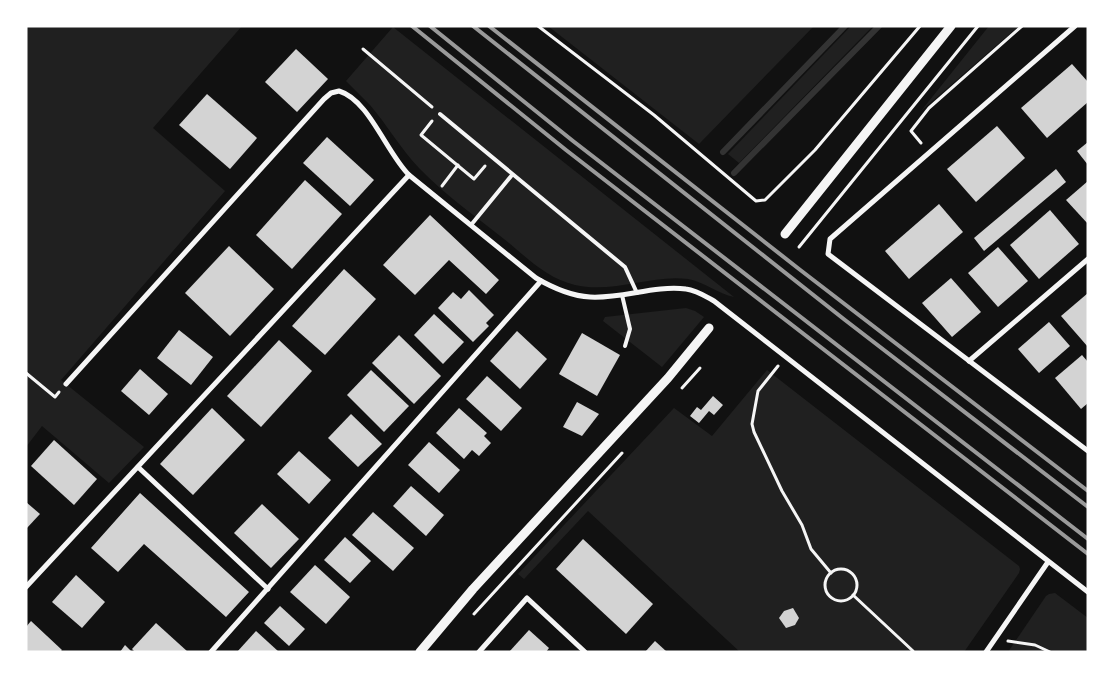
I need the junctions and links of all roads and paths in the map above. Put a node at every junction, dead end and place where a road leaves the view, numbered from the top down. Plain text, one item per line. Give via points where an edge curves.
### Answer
1 (538, 26) edge
2 (920, 26) edge
3 (951, 26) edge
4 (978, 26) edge
5 (1022, 26) edge
6 (1075, 26) edge
7 (363, 49) dead end
8 (439, 113) junction
9 (930, 152) junction
10 (492, 158) junction
11 (458, 165) junction
12 (409, 175) junction
13 (512, 175) junction
14 (434, 196) junction
15 (471, 225) junction
16 (785, 234) dead end
17 (799, 247) dead end
18 (1088, 259) edge
19 (541, 281) junction
20 (636, 293) junction
21 (622, 295) junction
22 (710, 328) dead end
23 (625, 346) dead end
24 (784, 357) junction
25 (969, 361) junction
26 (700, 368) dead end
27 (26, 373) edge
28 (66, 384) joint
29 (680, 390) dead end
30 (627, 448) dead end
31 (1088, 451) edge
32 (138, 467) junction
33 (1048, 562) junction
34 (831, 573) junction
35 (26, 587) edge
36 (268, 588) junction
37 (1088, 592) edge
38 (853, 595) junction
39 (474, 614) dead end
40 (994, 639) junction
41 (211, 652) edge
42 (420, 652) edge
43 (479, 652) edge
44 (585, 652) edge
45 (912, 652) edge
46 (986, 652) edge
47 (1050, 652) edge

1 - 2 path via 756,201 765,200 815,150
3 - 16 street
4 - 17 path
5 - 9 path via 929,108 911,132
6 - 9 street
7 - 8 path
8 - 10 lane
8 - 11 path via 421,135
9 - 25 street via 830,239 828,254
10 - 11 path via 474,179
10 - 13 lane
11 - 14 path
12 - 14 street
12 - 28 street via 359,102 344,92 332,93 324,98
12 - 32 street
13 - 15 lane
13 - 20 lane via 626,267
14 - 15 street
15 - 19 street
18 - 25 street
19 - 21 street via 583,296
19 - 36 street
20 - 21 street
20 - 24 street via 672,288 700,293
21 - 23 lane via 630,329
22 - 42 street via 668,378 473,589
24 - 33 street
24 - 34 path via 758,390 752,424 764,455 802,524 811,549
25 - 31 street
26 - 29 path
27 - 28 path via 55,397
30 - 39 path
32 - 35 street
32 - 36 street
33 - 37 street
33 - 40 street
34 - 38 path via 850,572 856,581
34 - 38 path via 826,582 830,596 844,601
36 - 41 street
38 - 45 path
40 - 46 street
40 - 47 path via 1035,645
43 - 44 street via 527,598

